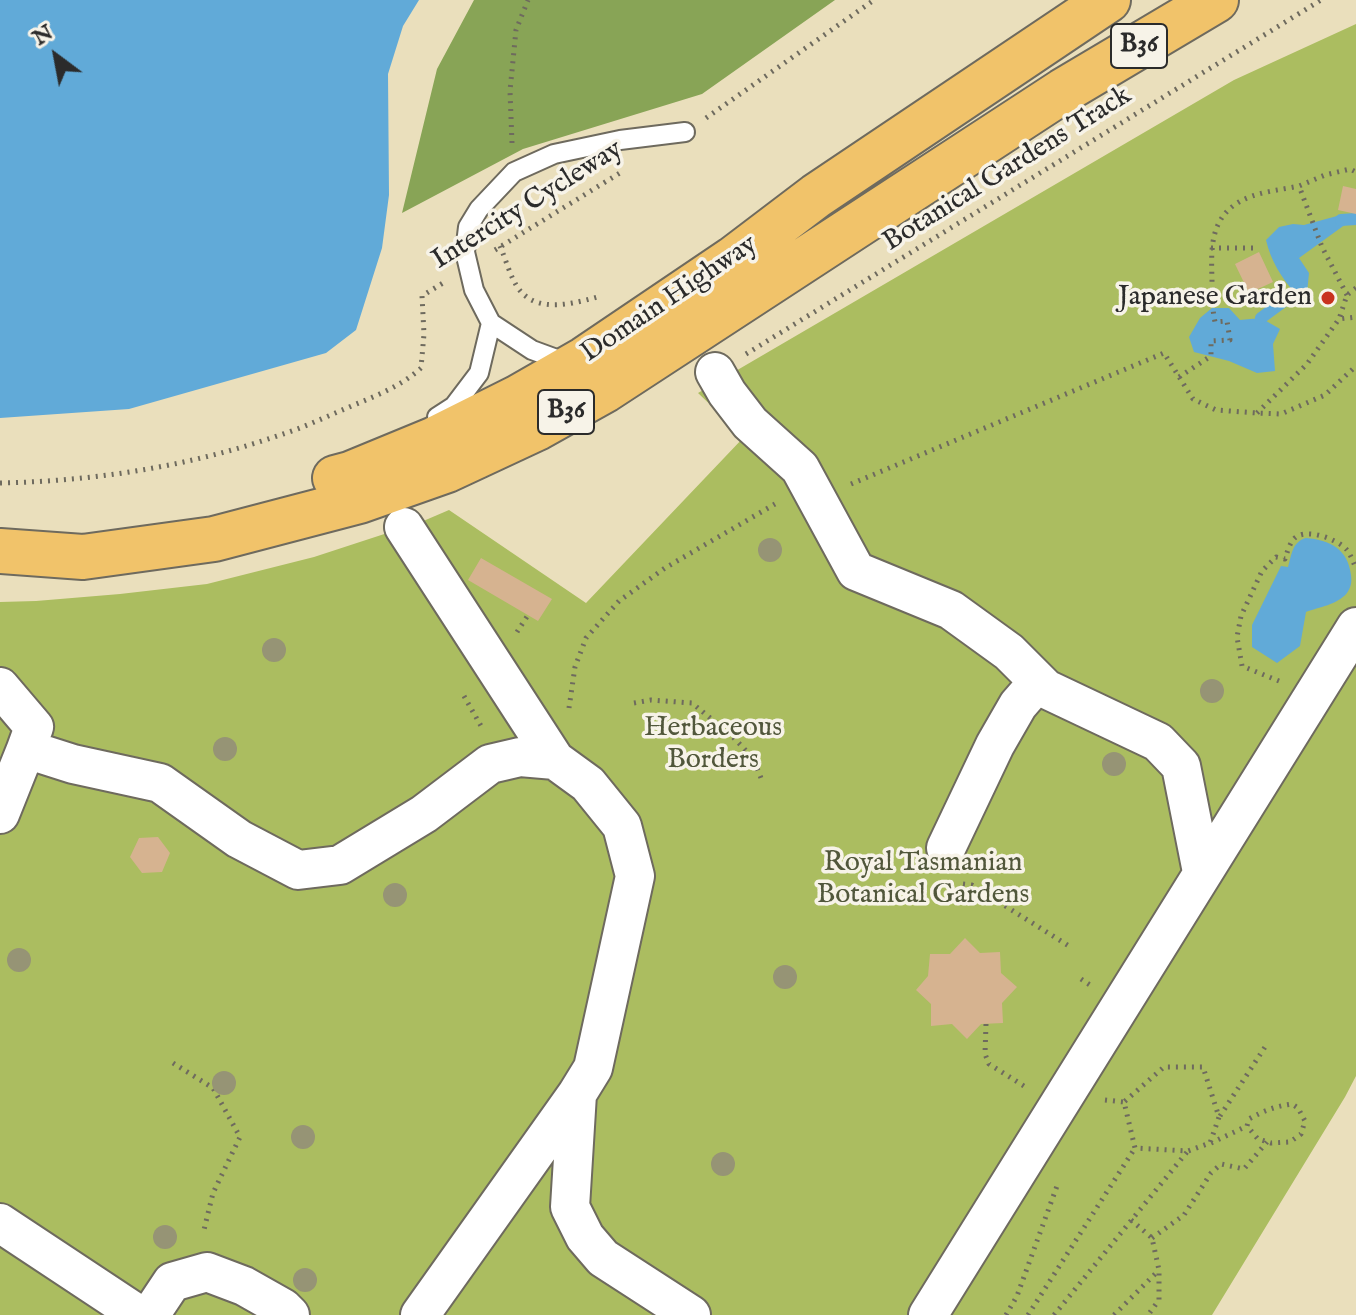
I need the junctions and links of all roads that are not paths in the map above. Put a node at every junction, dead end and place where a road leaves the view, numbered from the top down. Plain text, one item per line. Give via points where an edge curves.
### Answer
1 (1108, 0) edge
2 (1187, 0) edge
3 (1216, 0) edge
4 (1063, 91) junction
5 (685, 132) road end
6 (491, 323) junction
7 (585, 359) junction
8 (715, 372) road end
9 (350, 474) junction
10 (404, 527) dead end
11 (0, 544) edge
12 (0, 551) edge
13 (1356, 627) edge
14 (1038, 682) junction
15 (0, 687) edge
16 (26, 749) junction
17 (563, 766) junction
18 (0, 814) edge
19 (946, 848) dead end
20 (1202, 872) junction
21 (577, 1094) junction
22 (0, 1223) edge
23 (139, 1315) edge
24 (150, 1315) edge
25 (290, 1315) edge
26 (420, 1315) edge
27 (691, 1315) edge
28 (928, 1315) edge

1 - 7 main road, Domain Highway / B36
2 - 4 main road, Domain Highway / B36
3 - 4 main road, Domain Highway / B36
4 - 12 main road, Domain Highway / B36 via 605,390 447,470 359,501 214,539 83,557
5 - 6 lane via 554,154 514,172 468,227 465,252 474,290
6 - 7 lane via 542,354 562,361
6 - 9 lane via 479,373 454,406
7 - 9 main road, Domain Highway / B36 via 435,439
8 - 14 street via 750,423 800,468 856,571 951,610 1009,652
9 - 11 main road, Domain Highway / B36 via 209,514
10 - 17 street
13 - 20 street
14 - 19 street via 995,745
14 - 20 street via 1158,742 1181,766
15 - 16 street via 34,727
16 - 17 street via 160,783 239,839 298,870 340,865 424,814 490,764 520,757
16 - 18 street
17 - 21 street via 588,784 622,826 635,876 593,1068
20 - 28 street
21 - 26 street
21 - 27 street via 570,1207 585,1237 603,1258
22 - 23 street
24 - 25 street via 172,1282 207,1272 244,1286

